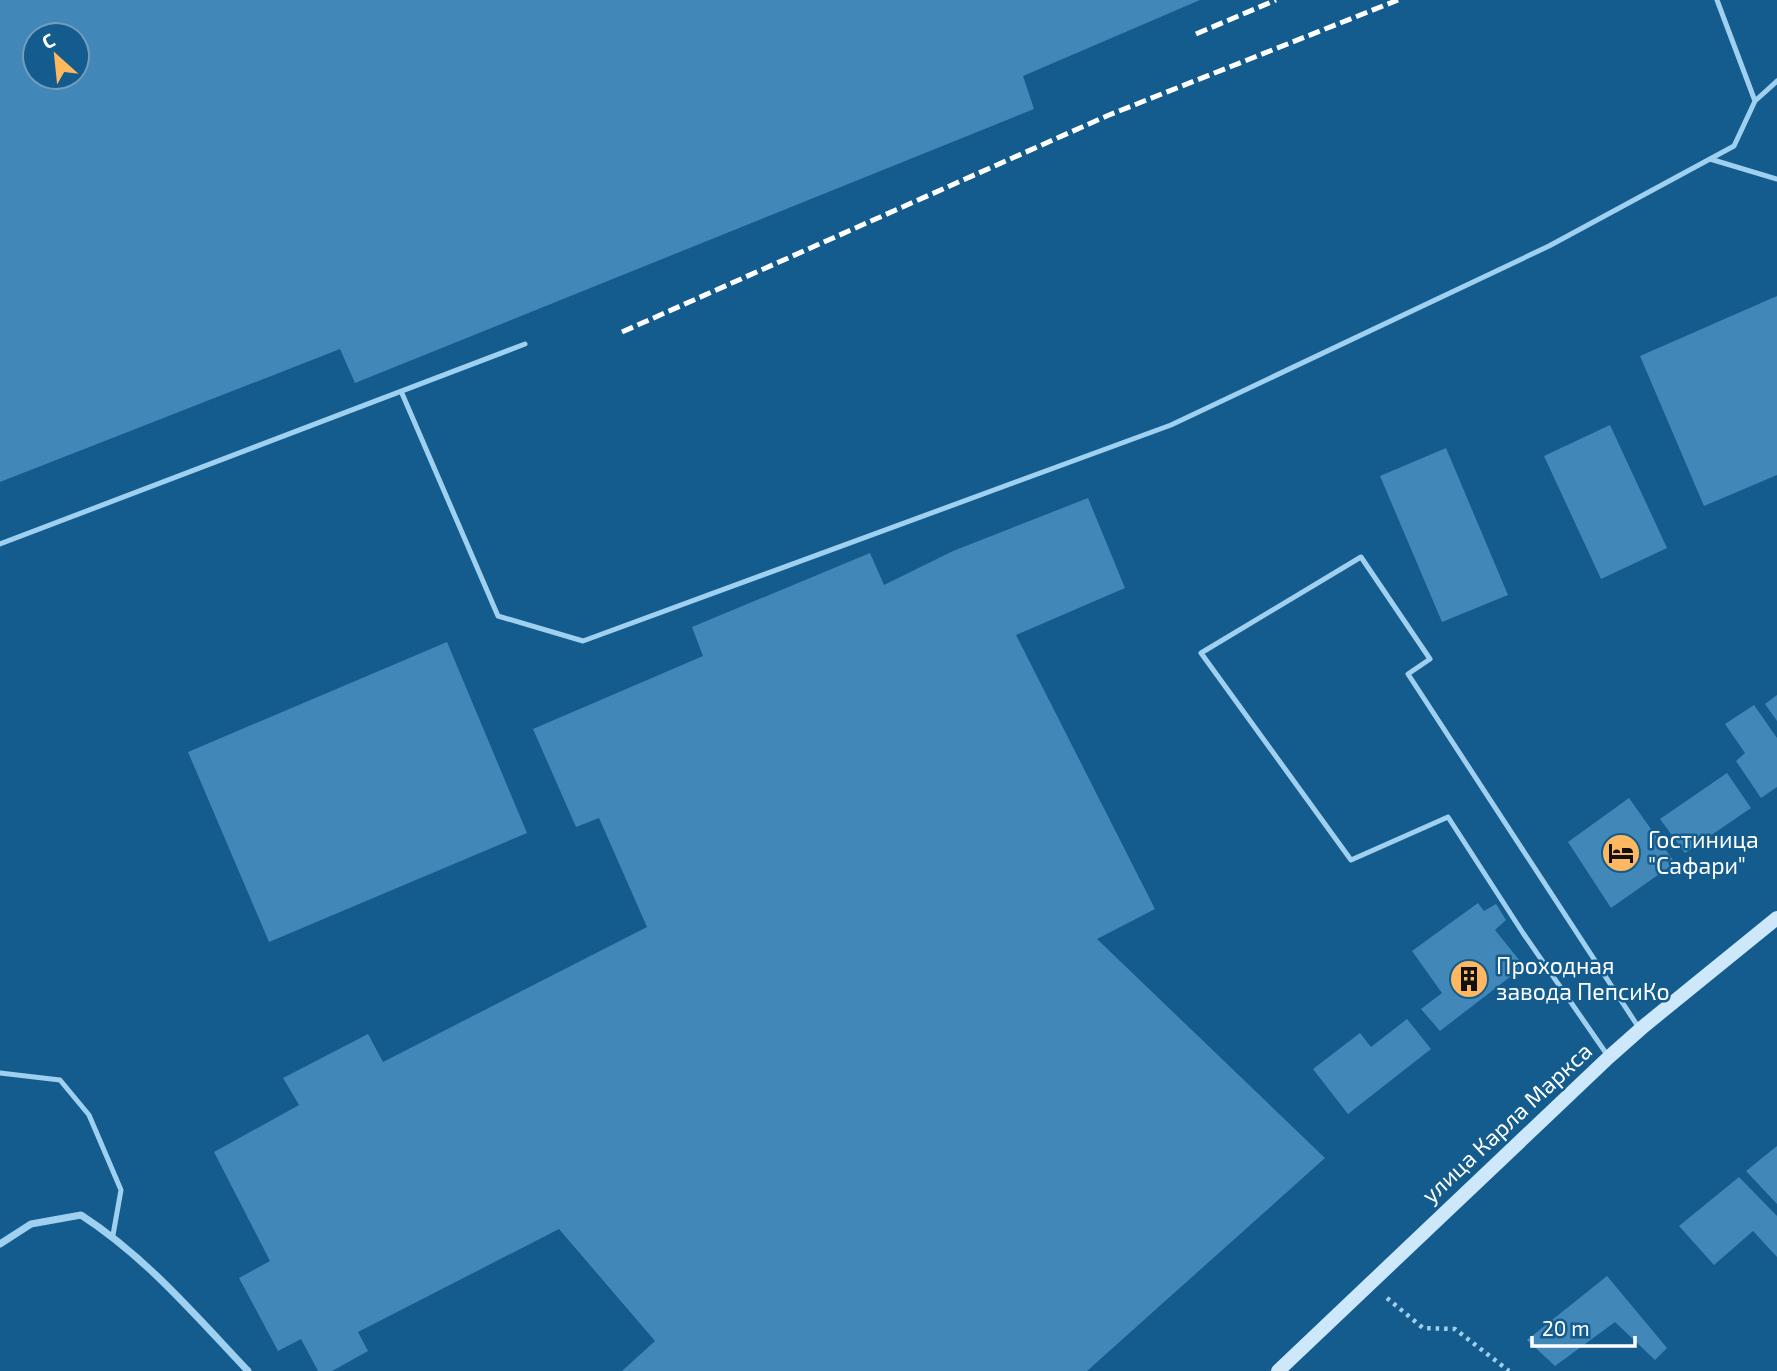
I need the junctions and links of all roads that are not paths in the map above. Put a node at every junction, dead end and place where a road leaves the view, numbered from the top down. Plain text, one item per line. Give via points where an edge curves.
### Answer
1 (1717, 0) edge
2 (1777, 81) edge
3 (1755, 101) junction
4 (1710, 159) junction
5 (1777, 179) edge
6 (525, 344) dead end
7 (401, 391) junction
8 (0, 544) edge
9 (1777, 918) edge
10 (1641, 1031) junction
11 (1609, 1057) junction
12 (0, 1073) edge
13 (113, 1236) junction
14 (0, 1244) edge
15 (248, 1371) edge
16 (1278, 1371) edge

1 - 3 lane
2 - 3 lane
3 - 4 lane via 1734,146
4 - 5 lane
4 - 7 lane via 1549,246 1171,425 583,640 498,617
6 - 7 lane
7 - 8 lane
9 - 10 main road, улица Карла Маркса
10 - 11 main road, улица Карла Маркса
10 - 11 lane via 1408,674 1430,659 1361,557 1201,653 1351,860 1448,817
11 - 16 main road, улица Карла Маркса
12 - 13 lane via 60,1080 89,1115 121,1190
13 - 14 street via 81,1215 31,1224
13 - 15 street via 154,1271

